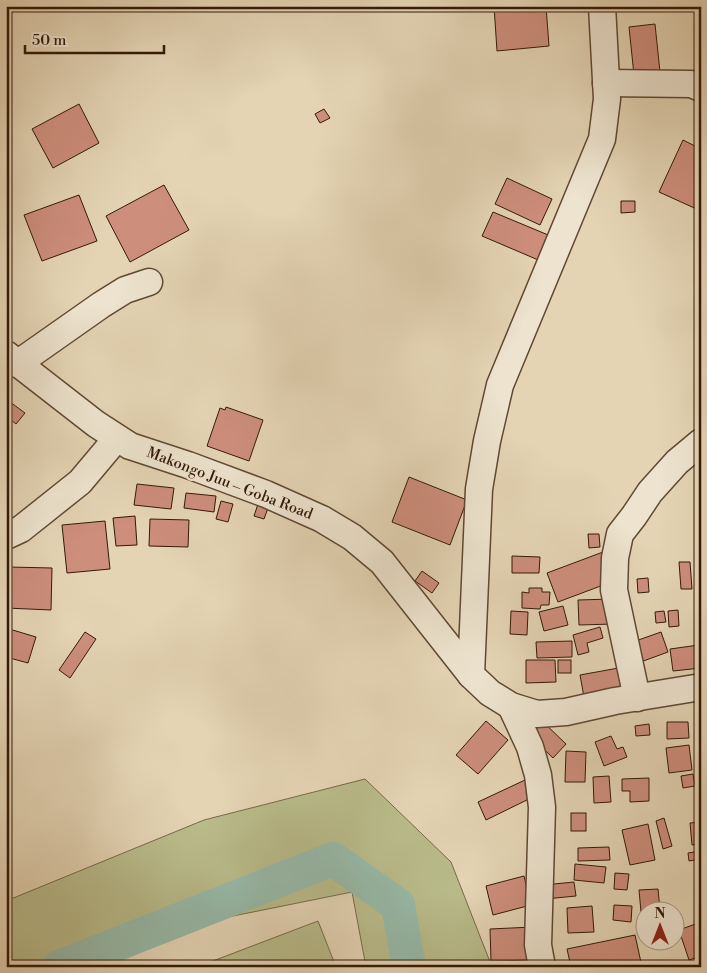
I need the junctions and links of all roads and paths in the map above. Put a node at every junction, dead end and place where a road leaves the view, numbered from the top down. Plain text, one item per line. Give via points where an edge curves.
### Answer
1 (602, 6) edge
2 (606, 83) junction
3 (701, 88) edge
4 (150, 282) dead end
5 (12, 359) edge
6 (117, 438) junction
7 (701, 442) edge
8 (6, 536) edge
9 (471, 675) junction
10 (701, 687) edge
11 (636, 698) junction
12 (512, 706) junction
13 (542, 967) edge

1 - 2 street
2 - 3 street via 691,84
2 - 9 street via 602,139 500,385 479,488
4 - 5 street via 125,290
5 - 6 street, Makongo Juu – Goba Road
6 - 8 street via 80,482 21,529
6 - 9 street, Makongo Juu – Goba Road via 130,446 266,494 322,518 352,537 382,562
7 - 11 street via 677,462 650,492 620,534 614,558 614,590
9 - 12 street, Makongo Juu – Goba Road via 490,693
10 - 11 street, Makongo Juu – Goba Road
11 - 12 street, Makongo Juu – Goba Road via 566,712 537,714
12 - 13 street via 530,747 542,807 538,945

